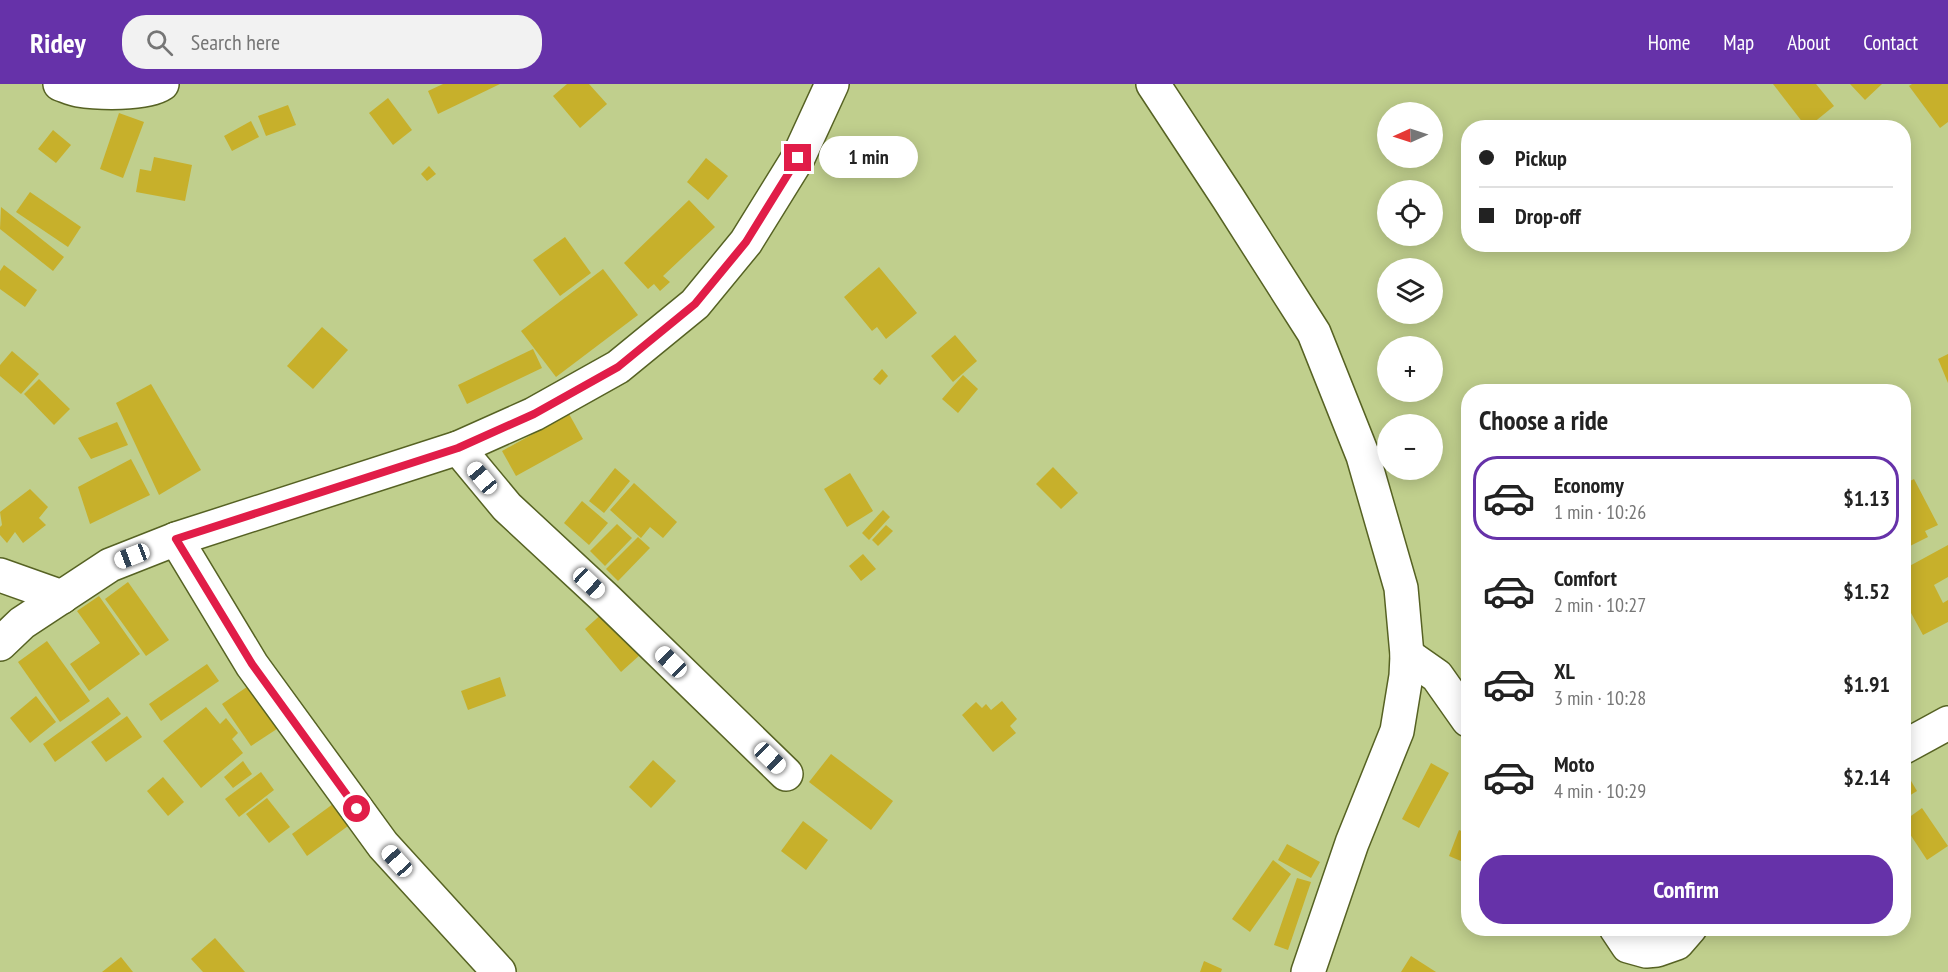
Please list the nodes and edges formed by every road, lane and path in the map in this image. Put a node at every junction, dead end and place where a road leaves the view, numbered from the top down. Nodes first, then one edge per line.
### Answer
1 (60, 84) edge
2 (162, 84) edge
3 (1153, 84) edge
4 (830, 85) edge
5 (458, 448) junction
6 (176, 539) junction
7 (0, 575) edge
8 (62, 597) junction
9 (0, 644) edge
10 (1407, 655) junction
11 (1461, 710) edge
12 (1948, 723) edge
13 (1911, 743) edge
14 (786, 774) dead end
15 (1621, 936) edge
16 (1684, 936) edge
17 (499, 972) edge
18 (1308, 972) edge

1 - 2 street
3 - 10 street
4 - 5 street
5 - 6 street
5 - 14 street
6 - 8 street
6 - 17 street
7 - 8 street
8 - 9 street
10 - 11 street
10 - 18 street
12 - 13 street
15 - 16 street

